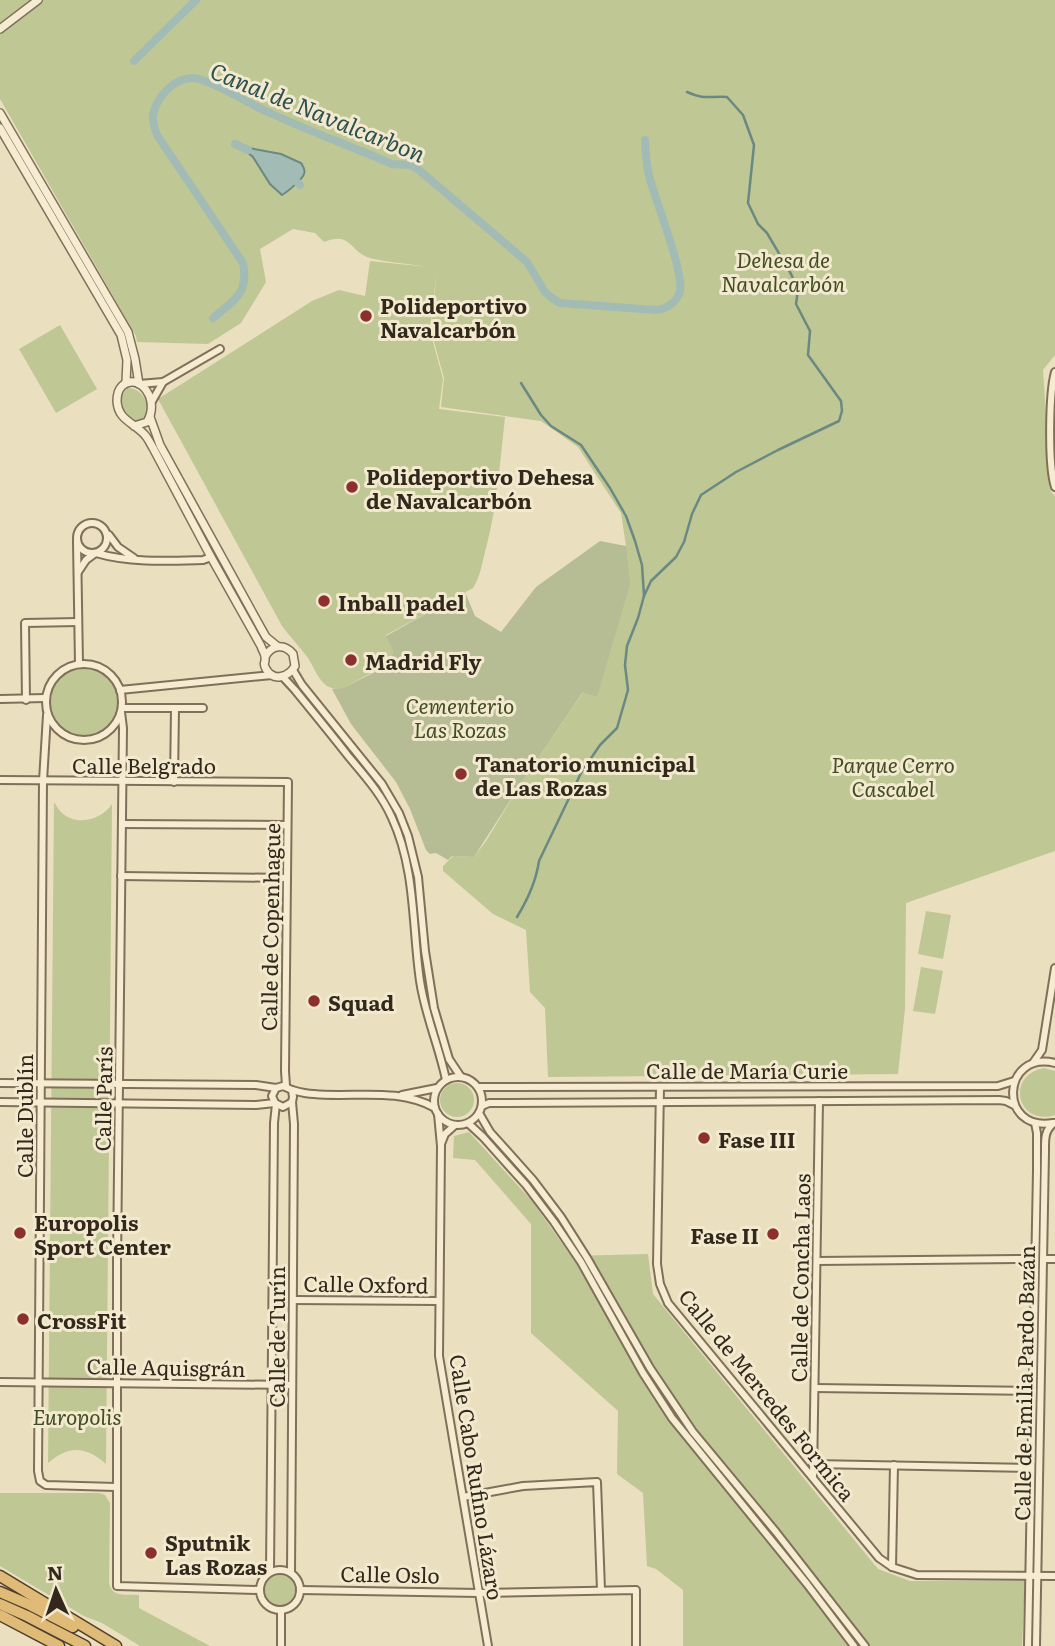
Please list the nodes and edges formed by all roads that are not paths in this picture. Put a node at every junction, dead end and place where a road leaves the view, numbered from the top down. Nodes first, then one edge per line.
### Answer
1 (38, 0) edge
2 (0, 29) edge
3 (0, 113) edge
4 (0, 128) edge
5 (220, 349) dead end
6 (1055, 372) edge
7 (126, 382) junction
8 (163, 382) junction
9 (139, 384) junction
10 (151, 403) junction
11 (150, 417) junction
12 (134, 426) junction
13 (1055, 487) edge
14 (107, 533) junction
15 (77, 542) junction
16 (96, 553) junction
17 (211, 557) junction
18 (136, 559) junction
19 (77, 573) junction
20 (78, 622) junction
21 (277, 646) junction
22 (265, 660) junction
23 (79, 664) junction
24 (293, 670) junction
25 (272, 675) junction
26 (248, 677) junction
27 (283, 677) junction
28 (120, 690) junction
29 (45, 698) junction
30 (0, 699) edge
31 (26, 700) junction
32 (175, 708) junction
33 (202, 708) dead end
34 (121, 710) junction
35 (47, 715) junction
36 (0, 780) edge
37 (43, 781) junction
38 (122, 782) junction
39 (173, 782) junction
40 (288, 782) joint
41 (122, 824) junction
42 (287, 825) junction
43 (121, 876) junction
44 (287, 878) junction
45 (1055, 968) edge
46 (1042, 1050) junction
47 (1053, 1062) edge
48 (1033, 1063) junction
49 (461, 1077) junction
50 (446, 1080) junction
51 (1014, 1081) junction
52 (0, 1083) edge
53 (41, 1083) junction
54 (119, 1084) junction
55 (478, 1087) junction
56 (660, 1087) junction
57 (283, 1088) junction
58 (438, 1088) junction
59 (313, 1094) junction
60 (400, 1096) junction
61 (292, 1101) junction
62 (819, 1101) junction
63 (0, 1102) edge
64 (661, 1102) junction
65 (41, 1103) junction
66 (119, 1104) junction
67 (276, 1104) junction
68 (1014, 1105) junction
69 (480, 1109) junction
70 (436, 1111) junction
71 (468, 1123) junction
72 (1035, 1123) junction
73 (1054, 1123) edge
74 (455, 1125) junction
75 (440, 1146) junction
76 (1043, 1259) junction
77 (1055, 1259) edge
78 (817, 1261) junction
79 (1034, 1262) junction
80 (1042, 1288) junction
81 (293, 1300) junction
82 (439, 1301) junction
83 (0, 1382) edge
84 (39, 1382) junction
85 (117, 1383) junction
86 (272, 1385) junction
87 (292, 1385) junction
88 (815, 1388) junction
89 (1032, 1391) junction
90 (1040, 1391) junction
91 (813, 1455) junction
92 (799, 1460) junction
93 (813, 1464) junction
94 (894, 1465) junction
95 (1031, 1468) junction
96 (813, 1477) junction
97 (116, 1487) junction
98 (463, 1497) junction
99 (892, 1567) junction
100 (270, 1572) junction
101 (291, 1573) junction
102 (0, 1576) edge
103 (1033, 1576) junction
104 (1055, 1576) edge
105 (259, 1590) junction
106 (300, 1590) junction
107 (601, 1590) junction
108 (0, 1592) edge
109 (479, 1592) junction
110 (0, 1604) edge
111 (281, 1610) junction
112 (0, 1615) edge
113 (59, 1646) edge
114 (85, 1646) edge
115 (113, 1646) edge
116 (281, 1646) edge
117 (488, 1646) edge
118 (636, 1646) edge
119 (854, 1646) edge
120 (865, 1646) edge
121 (1028, 1646) edge
122 (1036, 1646) edge

1 - 2 street
3 - 9 street
4 - 7 street
5 - 8 street
6 - 13 street
7 - 9 street
7 - 12 street
8 - 9 street
8 - 10 street
9 - 10 street
10 - 11 street
11 - 12 street
11 - 21 street
12 - 17 street
14 - 15 street
14 - 16 street
14 - 18 street
15 - 16 street
15 - 19 street
16 - 18 street
16 - 19 street
17 - 18 street
17 - 22 street
19 - 20 street
20 - 23 street
20 - 31 street
21 - 22 street
21 - 24 street
22 - 25 street
22 - 26 street
23 - 28 street
23 - 29 street
24 - 27 street
24 - 49 street
25 - 26 street
25 - 27 street
26 - 28 street
27 - 50 street
28 - 34 street
29 - 31 street
29 - 35 street
30 - 31 street
32 - 33 street
32 - 34 street
32 - 39 street
34 - 35 street
34 - 38 street, Calle París
35 - 37 street, Calle Dublín
36 - 37 street, Calle Belgrado
37 - 38 street, Calle Belgrado
37 - 53 street, Calle Dublín
38 - 39 street, Calle Belgrado
38 - 41 street, Calle París
39 - 40 street, Calle Belgrado
40 - 42 street, Calle de Copenhague
41 - 42 street
41 - 43 street, Calle París
42 - 44 street, Calle de Copenhague
43 - 44 street
43 - 54 street, Calle París
44 - 57 street, Calle de Copenhague
45 - 46 street
46 - 47 street
46 - 48 street
47 - 48 street
48 - 51 street
49 - 50 street
49 - 55 street
50 - 58 street
51 - 56 street, Calle de María Curie
51 - 68 street
52 - 53 street
53 - 54 street
53 - 65 street, Calle Dublín
54 - 57 street
54 - 66 street, Calle París
55 - 56 street, Calle de María Curie
55 - 69 street
56 - 64 street, Calle de Mercedes Formica
57 - 59 street
57 - 61 street
57 - 67 street
58 - 60 street
58 - 70 street
59 - 60 street
59 - 61 street
60 - 70 street
61 - 67 street
61 - 81 street, Calle de Turín
62 - 64 street, Calle de María Curie
62 - 68 street, Calle de María Curie
62 - 78 street, Calle de Concha Laos
63 - 65 street
64 - 69 street, Calle de María Curie
64 - 92 street, Calle de Mercedes Formica
65 - 66 street
65 - 84 street, Calle Dublín
66 - 67 street
66 - 85 street, Calle París
67 - 86 street, Calle de Turín
68 - 72 street
69 - 71 street
69 - 120 street
70 - 74 street
70 - 75 street, Calle Cabo Rufino Lázaro
71 - 74 street
71 - 119 street
72 - 73 street
72 - 79 street, Calle de Emilia Pardo Bazán
73 - 76 street, Calle de Emilia Pardo Bazán
74 - 75 street
75 - 82 street, Calle Cabo Rufino Lázaro
76 - 77 street
76 - 80 street, Calle de Emilia Pardo Bazán
78 - 79 street
78 - 88 street, Calle de Concha Laos
79 - 80 street
79 - 89 street, Calle de Emilia Pardo Bazán
80 - 90 street, Calle de Emilia Pardo Bazán
81 - 82 street, Calle Oxford
81 - 87 street, Calle de Turín
82 - 98 street, Calle Cabo Rufino Lázaro
83 - 84 street, Calle Aquisgrán
84 - 85 street, Calle Aquisgrán
84 - 97 street, Calle Dublín
85 - 86 street, Calle Aquisgrán
85 - 97 street, Calle París
86 - 87 street, Calle Aquisgrán
86 - 100 street, Calle de Turín
87 - 101 street, Calle de Turín
88 - 89 street
88 - 91 street, Calle de Concha Laos
89 - 90 street
89 - 95 street, Calle de Emilia Pardo Bazán
90 - 103 street, Calle de Emilia Pardo Bazán
91 - 92 street
91 - 93 street, Calle de Concha Laos
92 - 96 street, Calle de Mercedes Formica
93 - 94 street
93 - 96 street, Calle de Concha Laos
94 - 95 street
94 - 99 street
95 - 103 street, Calle de Emilia Pardo Bazán
96 - 99 street, Calle de Mercedes Formica
97 - 105 street, Calle París
98 - 107 street
98 - 109 street, Calle Cabo Rufino Lázaro
99 - 103 street
100 - 101 street
100 - 105 street
101 - 106 street
102 - 115 highway
103 - 104 street
103 - 121 street, Calle de Emilia Pardo Bazán
103 - 122 street, Calle de Emilia Pardo Bazán
105 - 111 street
106 - 109 street, Calle Oslo
106 - 111 street
107 - 109 street, Calle Oslo
107 - 118 street, Calle Oslo
108 - 115 highway
109 - 117 street, Calle Cabo Rufino Lázaro
110 - 114 highway
111 - 116 street
112 - 113 highway

